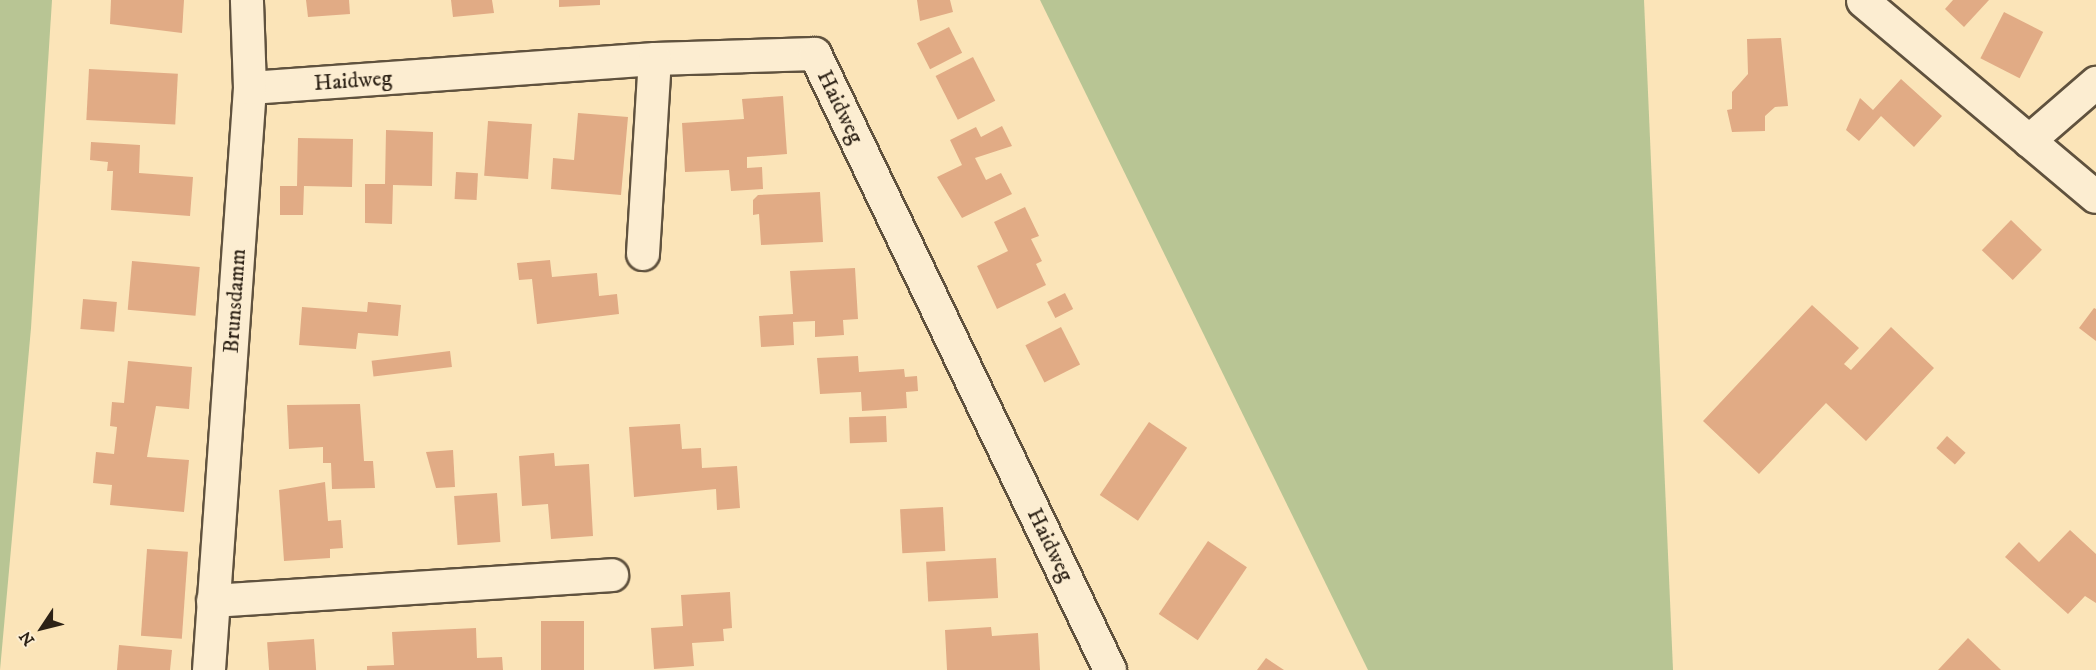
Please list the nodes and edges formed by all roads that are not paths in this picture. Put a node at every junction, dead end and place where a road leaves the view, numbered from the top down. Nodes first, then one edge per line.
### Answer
1 (247, 0) edge
2 (1863, 1) edge
3 (655, 59) junction
4 (2096, 83) edge
5 (250, 88) junction
6 (2029, 141) junction
7 (2096, 197) edge
8 (643, 254) dead end
9 (612, 575) dead end
10 (213, 601) junction
11 (209, 670) edge
12 (1110, 670) edge

1 - 5 street, Brunsdamm
2 - 6 street
3 - 5 street, Haidweg
3 - 8 street
3 - 12 street, Haidweg
4 - 6 street
5 - 10 street, Brunsdamm
6 - 7 street
9 - 10 street
10 - 11 street, Brunsdamm

